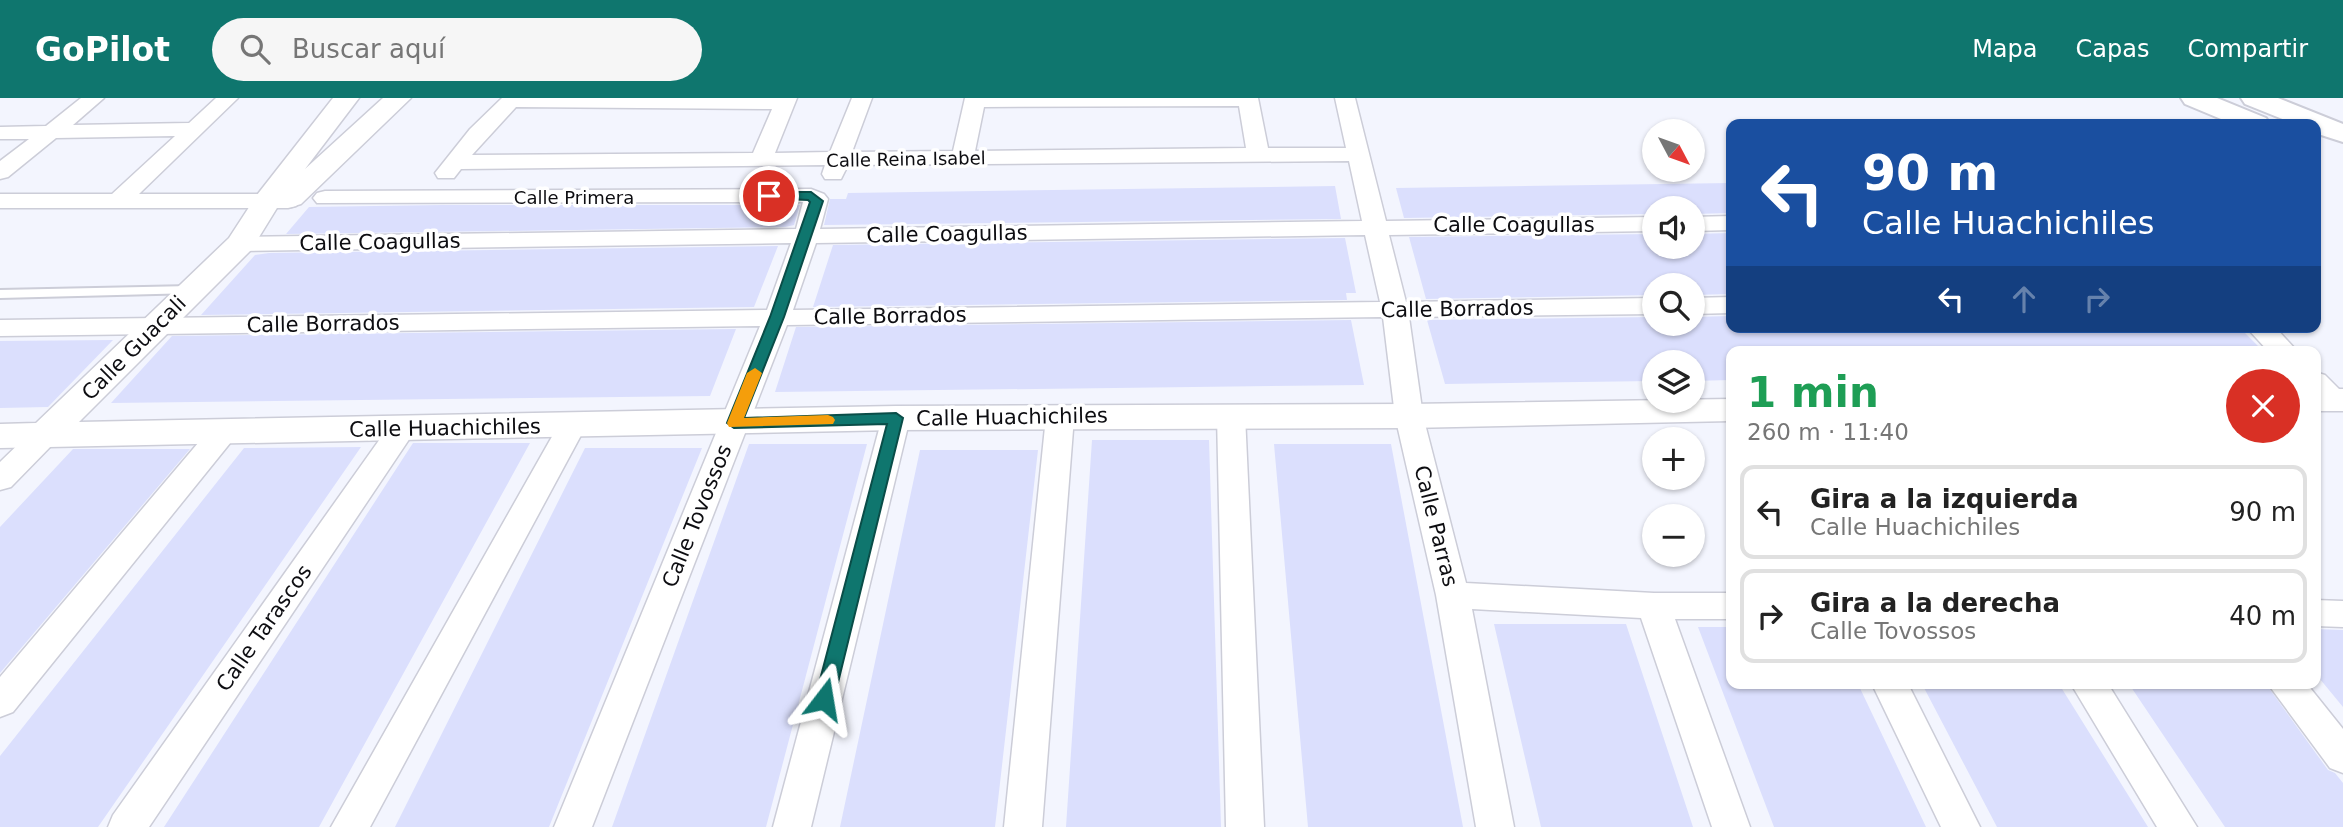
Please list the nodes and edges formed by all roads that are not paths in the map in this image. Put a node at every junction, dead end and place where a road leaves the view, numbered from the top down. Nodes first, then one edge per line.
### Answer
1 (94, 98) edge
2 (228, 98) edge
3 (346, 98) edge
4 (398, 98) edge
5 (862, 98) edge
6 (1345, 98) edge
7 (2194, 98) edge
8 (2254, 98) edge
9 (2288, 98) edge
10 (974, 99) edge
11 (1248, 99) edge
12 (512, 100) edge
13 (785, 101) edge
14 (2244, 119) edge
15 (2306, 119) edge
16 (2343, 123) edge
17 (2321, 125) edge
18 (192, 129) junction
19 (52, 132) junction
20 (0, 133) edge
21 (2343, 134) edge
22 (2321, 152) edge
23 (1358, 154) junction
24 (1258, 155) junction
25 (963, 158) junction
26 (761, 159) junction
27 (2343, 161) edge
28 (294, 167) junction
29 (323, 167) junction
30 (835, 167) junction
31 (0, 172) edge
32 (325, 198) dead end
33 (0, 201) edge
34 (118, 201) junction
35 (816, 204) joint
36 (273, 205) junction
37 (1726, 223) edge
38 (1642, 224) edge
39 (1705, 224) edge
40 (1376, 226) junction
41 (806, 236) junction
42 (240, 244) junction
43 (192, 290) junction
44 (0, 294) edge
45 (1726, 305) edge
46 (1642, 306) edge
47 (1705, 306) edge
48 (1395, 310) junction
49 (777, 317) junction
50 (157, 326) junction
51 (0, 328) edge
52 (2265, 333) edge
53 (2279, 346) edge
54 (1726, 410) edge
55 (1231, 415) junction
56 (1409, 416) junction
57 (1060, 417) junction
58 (896, 418) junction
59 (734, 423) junction
60 (572, 426) junction
61 (402, 429) junction
62 (225, 430) junction
63 (0, 436) edge
64 (44, 436) junction
65 (0, 480) edge
66 (1453, 595) junction
67 (1654, 606) junction
68 (1726, 606) edge
69 (2321, 613) edge
70 (2343, 614) edge
71 (1892, 689) edge
72 (2092, 689) edge
73 (2290, 689) edge
74 (0, 702) edge
75 (2343, 757) edge
76 (127, 827) edge
77 (350, 827) edge
78 (573, 827) edge
79 (792, 827) edge
80 (1023, 827) edge
81 (1244, 827) edge
82 (1495, 827) edge
83 (1731, 827) edge
84 (1961, 827) edge
85 (2178, 827) edge

1 - 19 street
2 - 18 street
3 - 28 street, Calle Guacali
4 - 29 street, Calle Guacali
5 - 30 street
6 - 23 street, Calle Parras
7 - 14 highway
8 - 15 highway
9 - 16 highway
10 - 11 street
10 - 25 street
11 - 24 street
12 - 13 street
12 - 26 street, Calle Reina Isabel
13 - 26 street
17 - 21 highway
18 - 19 street
18 - 34 street
19 - 20 street
19 - 31 street
22 - 27 highway
23 - 24 street, Calle Reina Isabel
23 - 40 street, Calle Parras
24 - 25 street, Calle Reina Isabel
25 - 30 street, Calle Reina Isabel
26 - 30 street, Calle Reina Isabel
28 - 29 street
28 - 36 street, Calle Guacali
29 - 36 street, Calle Guacali
32 - 35 street, Calle Primera
33 - 34 street
34 - 36 street
35 - 41 street, Calle Tovossos
36 - 42 street, Calle Guacali
37 - 39 street
38 - 40 street, Calle Coagullas
40 - 41 street, Calle Coagullas
40 - 48 street, Calle Parras
41 - 42 street, Calle Coagullas
41 - 49 street, Calle Tovossos
42 - 43 street, Calle Guacali
43 - 44 lane
43 - 50 street, Calle Guacali
45 - 47 street
46 - 48 street, Calle Borrados
48 - 49 street, Calle Borrados
48 - 56 street, Calle Parras
49 - 50 street, Calle Borrados
49 - 59 street, Calle Tovossos
50 - 51 street, Calle Borrados
50 - 64 street, Calle Guacali
52 - 53 street
54 - 56 street, Calle Huachichiles
55 - 56 street, Calle Huachichiles
55 - 57 street, Calle Huachichiles
55 - 81 street
56 - 66 street, Calle Parras
57 - 58 street, Calle Huachichiles
57 - 80 street
58 - 59 street, Calle Huachichiles
58 - 79 street
59 - 60 street, Calle Huachichiles
59 - 78 street, Calle Tovossos
60 - 61 street, Calle Huachichiles
60 - 77 street
61 - 62 street, Calle Huachichiles
61 - 76 street, Calle Tarascos
62 - 64 street, Calle Huachichiles
62 - 74 street
63 - 64 street, Calle Huachichiles
64 - 65 street, Calle Guacali
66 - 67 street
66 - 82 street, Calle Parras
67 - 68 street
67 - 83 street
69 - 70 street
71 - 84 street
72 - 85 street
73 - 75 street

